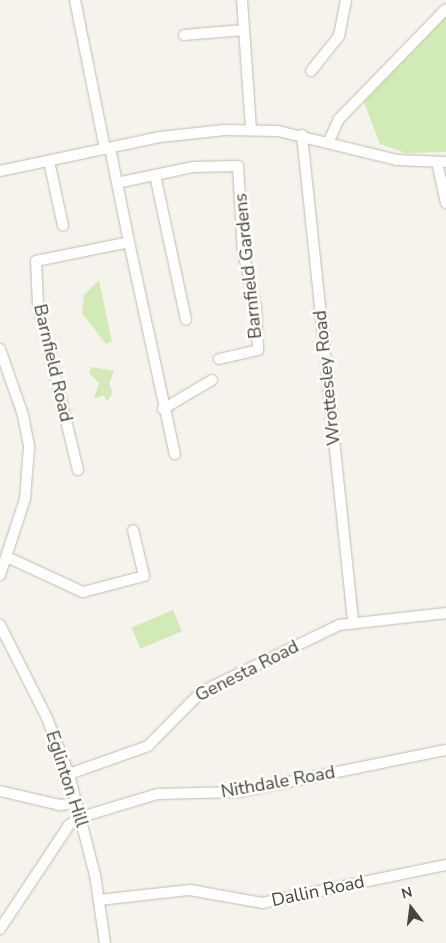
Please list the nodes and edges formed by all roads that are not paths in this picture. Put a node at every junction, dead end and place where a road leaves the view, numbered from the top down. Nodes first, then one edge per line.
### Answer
1 (75, 0) edge
2 (242, 0) edge
3 (346, 0) edge
4 (446, 9) edge
5 (244, 30) junction
6 (184, 35) dead end
7 (310, 71) dead end
8 (251, 130) junction
9 (302, 135) junction
10 (329, 141) junction
11 (108, 149) junction
12 (49, 161) junction
13 (442, 162) edge
14 (0, 171) edge
15 (155, 175) junction
16 (117, 183) junction
17 (446, 202) edge
18 (63, 226) dead end
19 (129, 242) junction
20 (186, 320) dead end
21 (0, 349) edge
22 (219, 359) dead end
23 (212, 380) dead end
24 (163, 409) junction
25 (175, 454) dead end
26 (78, 470) dead end
27 (133, 530) dead end
28 (9, 558) junction
29 (0, 576) edge
30 (446, 613) edge
31 (353, 621) junction
32 (0, 625) edge
33 (446, 750) edge
34 (68, 774) junction
35 (0, 791) edge
36 (77, 803) junction
37 (80, 816) junction
38 (446, 865) edge
39 (99, 900) junction
40 (0, 929) edge
41 (105, 943) edge

1 - 11 street
2 - 5 street
3 - 7 street
4 - 10 street
5 - 6 street
5 - 8 street
8 - 9 street
8 - 11 street
9 - 10 street
9 - 31 street, Wrottesley Road
10 - 13 street
11 - 12 street
11 - 16 street
12 - 14 street
12 - 18 street
13 - 17 street
15 - 16 street, Barnfield Gardens
15 - 20 street
15 - 22 street, Barnfield Gardens
16 - 19 street
19 - 24 street
19 - 26 street, Barnfield Road
21 - 28 street
23 - 24 street
24 - 25 street
27 - 28 street
28 - 29 street
30 - 31 street, Genesta Road
31 - 34 street, Genesta Road
32 - 34 street, Eglinton Hill
33 - 37 street, Nithdale Road
34 - 36 street, Eglinton Hill
35 - 36 street
36 - 37 street, Eglinton Hill
37 - 39 street, Eglinton Hill
37 - 40 street
38 - 39 street, Dallin Road
39 - 41 street, Eglinton Hill

